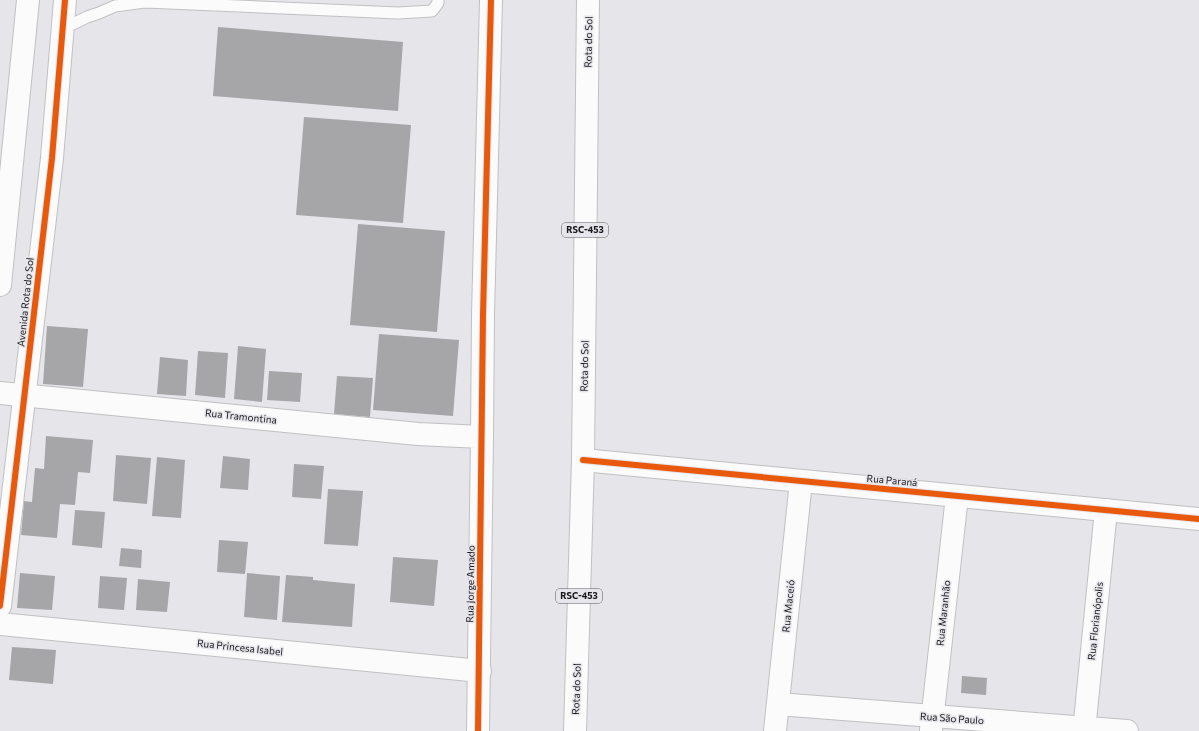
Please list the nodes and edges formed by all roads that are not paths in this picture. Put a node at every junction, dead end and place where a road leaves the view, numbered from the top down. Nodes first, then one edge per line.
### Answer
1 (28, 0) edge
2 (65, 0) edge
3 (438, 0) edge
4 (491, 0) edge
5 (588, 0) edge
6 (63, 29) junction
7 (0, 285) edge
8 (0, 393) edge
9 (25, 395) junction
10 (482, 437) junction
11 (583, 460) junction
12 (801, 481) junction
13 (957, 496) junction
14 (1106, 510) junction
15 (1199, 519) edge
16 (0, 606) edge
17 (0, 624) edge
18 (480, 671) junction
19 (778, 704) junction
20 (931, 724) edge
21 (1084, 729) edge
22 (478, 731) edge
23 (575, 731) edge
24 (775, 731) edge
25 (1127, 731) edge

1 - 7 main road
2 - 6 main road, Avenida Rota do Sol
3 - 6 lane
4 - 10 main road, Rua Jorge Amado
5 - 11 main road, Rota do Sol / RSC-453
6 - 9 main road, Avenida Rota do Sol
8 - 9 main road, Rua Tramontina
9 - 10 main road, Rua Tramontina
9 - 16 main road, Avenida Rota do Sol
10 - 18 main road, Rua Jorge Amado
11 - 12 main road, Rua Paraná
11 - 23 main road, Rota do Sol / RSC-453
12 - 13 main road, Rua Paraná
12 - 19 main road, Rua Maceió
13 - 14 main road, Rua Paraná
13 - 20 main road, Rua Maranhão
14 - 15 main road, Rua Paraná
14 - 21 main road, Rua Florianópolis
17 - 18 main road, Rua Princesa Isabel
18 - 22 main road, Rua Jorge Amado
19 - 20 main road, Rua São Paulo
19 - 24 main road, Rua Maceió
20 - 21 main road, Rua São Paulo
21 - 25 main road, Rua São Paulo

